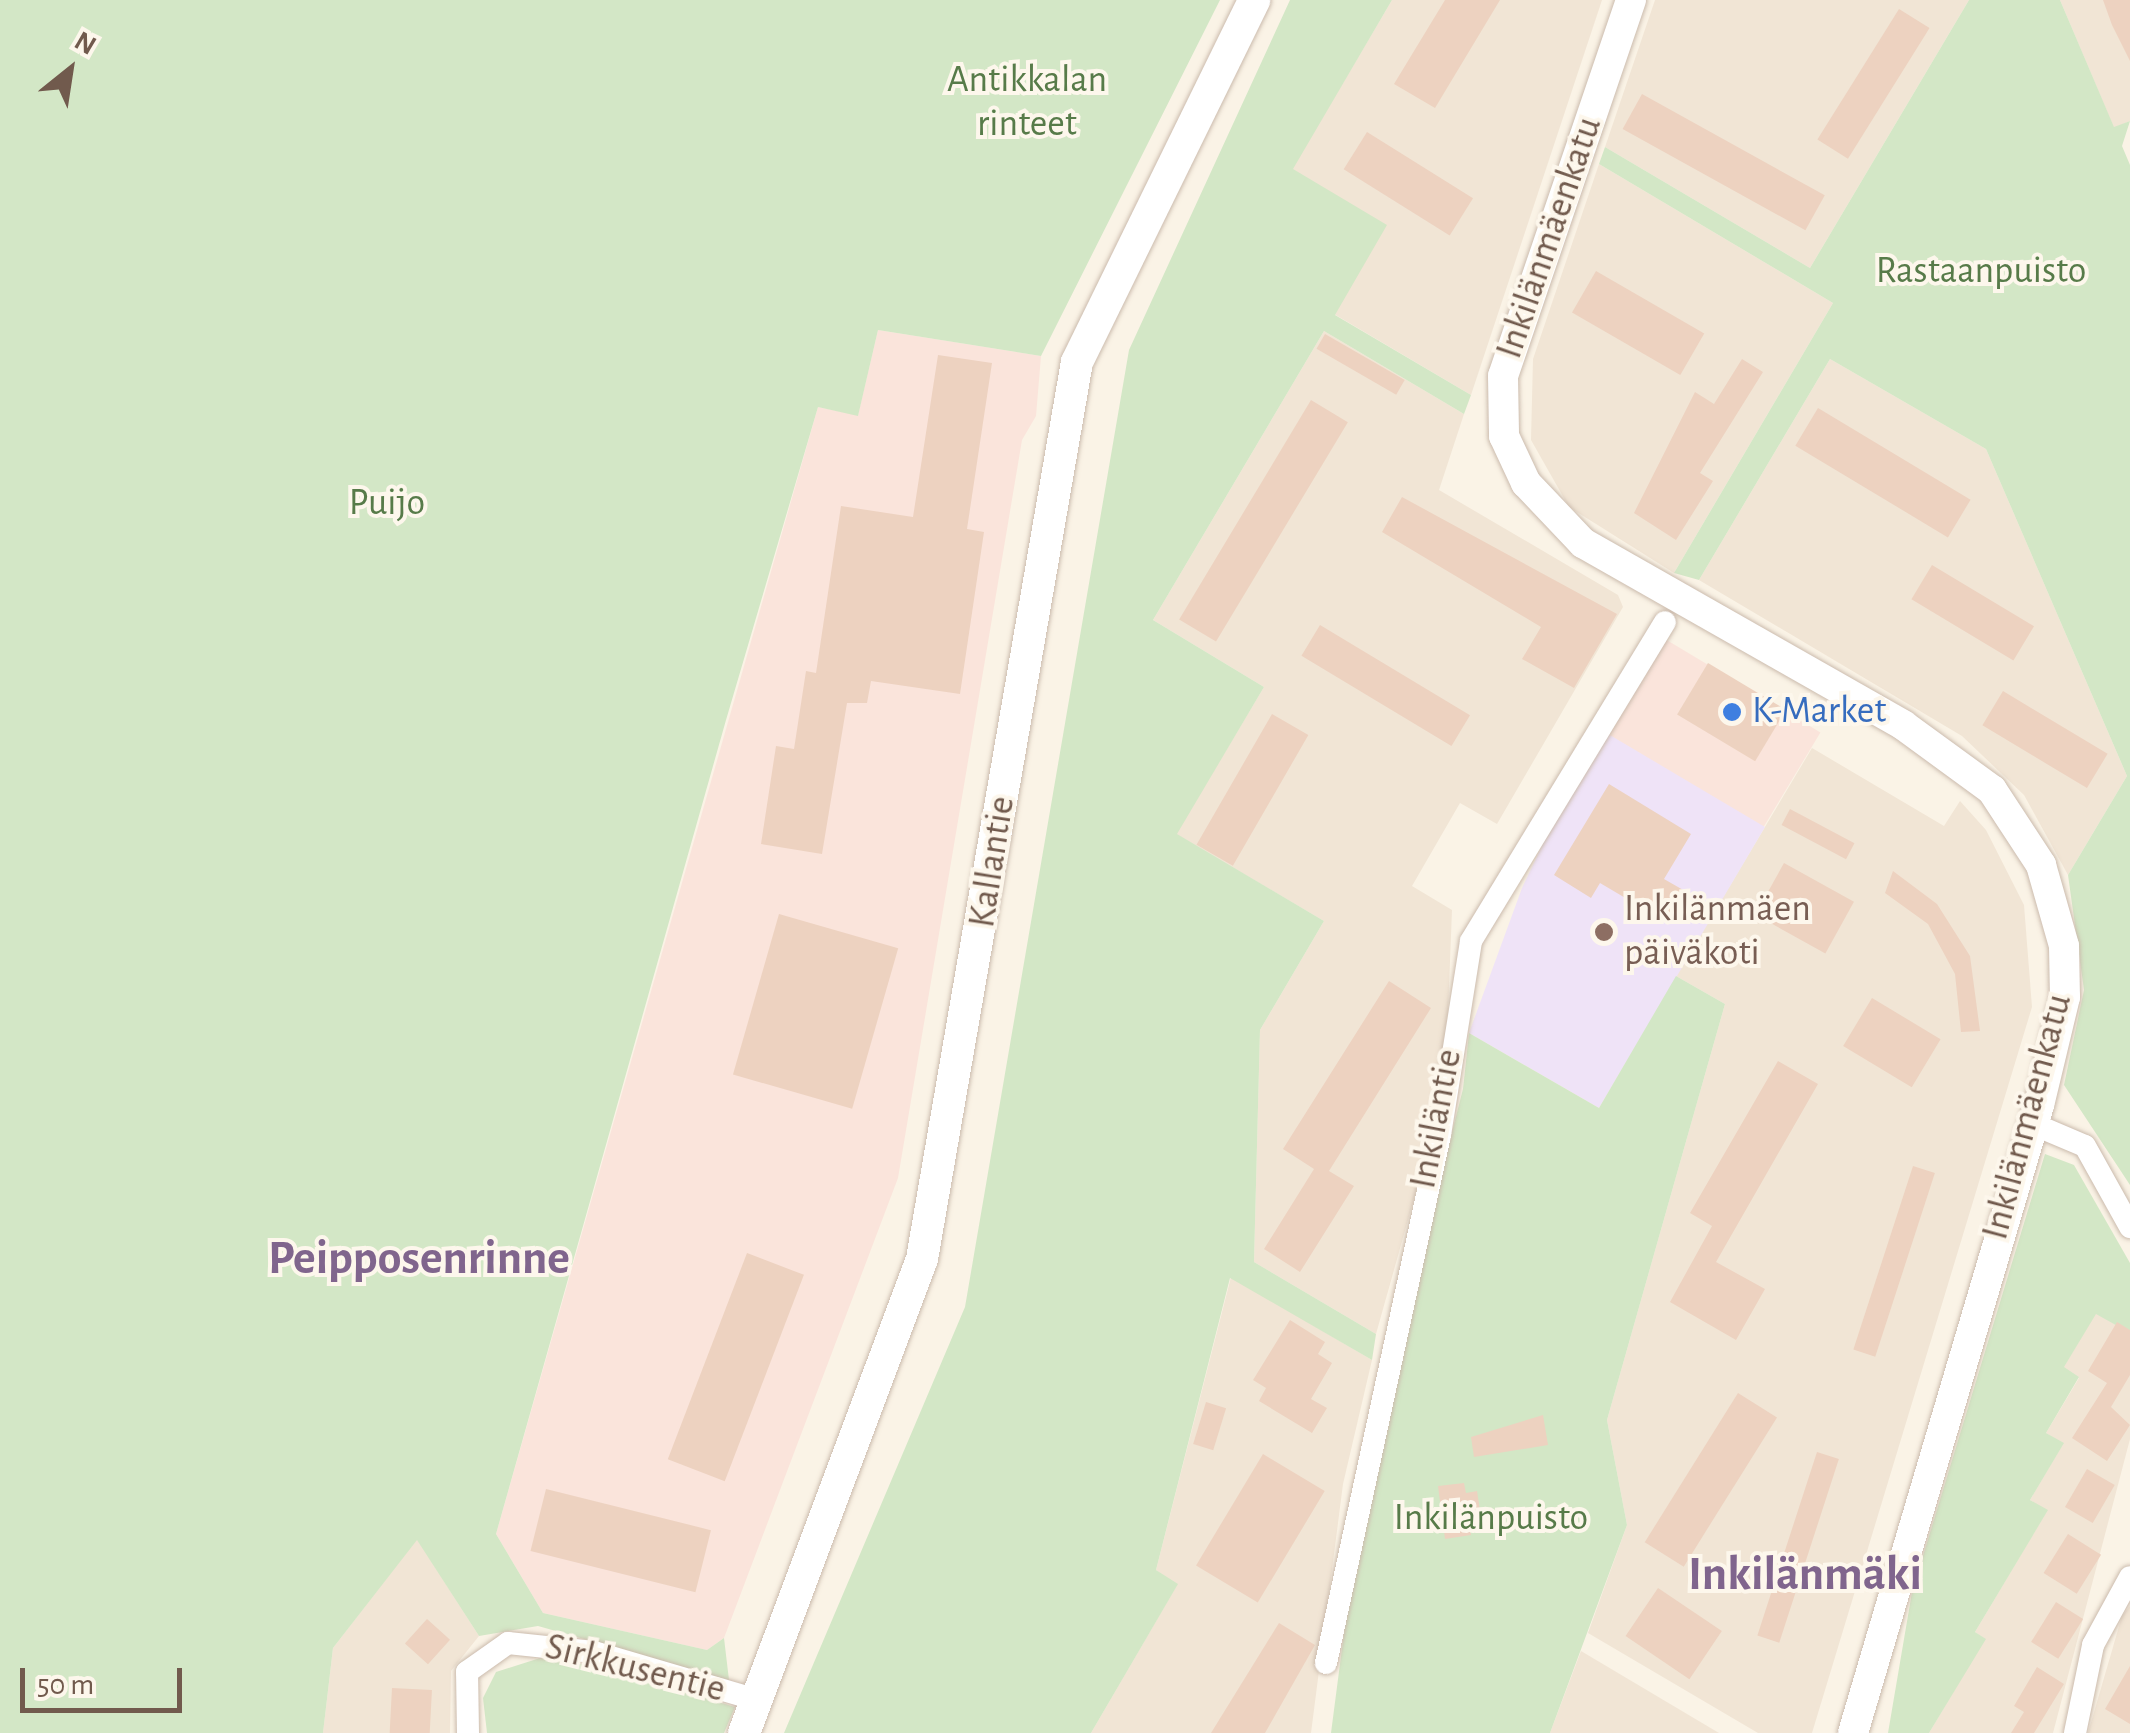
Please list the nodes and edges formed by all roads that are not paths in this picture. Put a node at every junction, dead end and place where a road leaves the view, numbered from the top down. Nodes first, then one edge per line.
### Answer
1 (1254, 0) edge
2 (1632, 0) edge
3 (1665, 622) dead end
4 (2032, 1124) junction
5 (2130, 1227) edge
6 (2130, 1577) edge
7 (1326, 1663) dead end
8 (756, 1700) junction
9 (468, 1733) edge
10 (744, 1733) edge
11 (1853, 1733) edge
12 (2074, 1733) edge

1 - 8 main road, Kallantie
2 - 4 street, Inkilänmäenkatu
3 - 7 street, Inkiläntie
4 - 5 street
4 - 11 street, Inkilänmäenkatu
6 - 12 street
8 - 9 street, Sirkkusentie
8 - 10 main road, Kallantie

